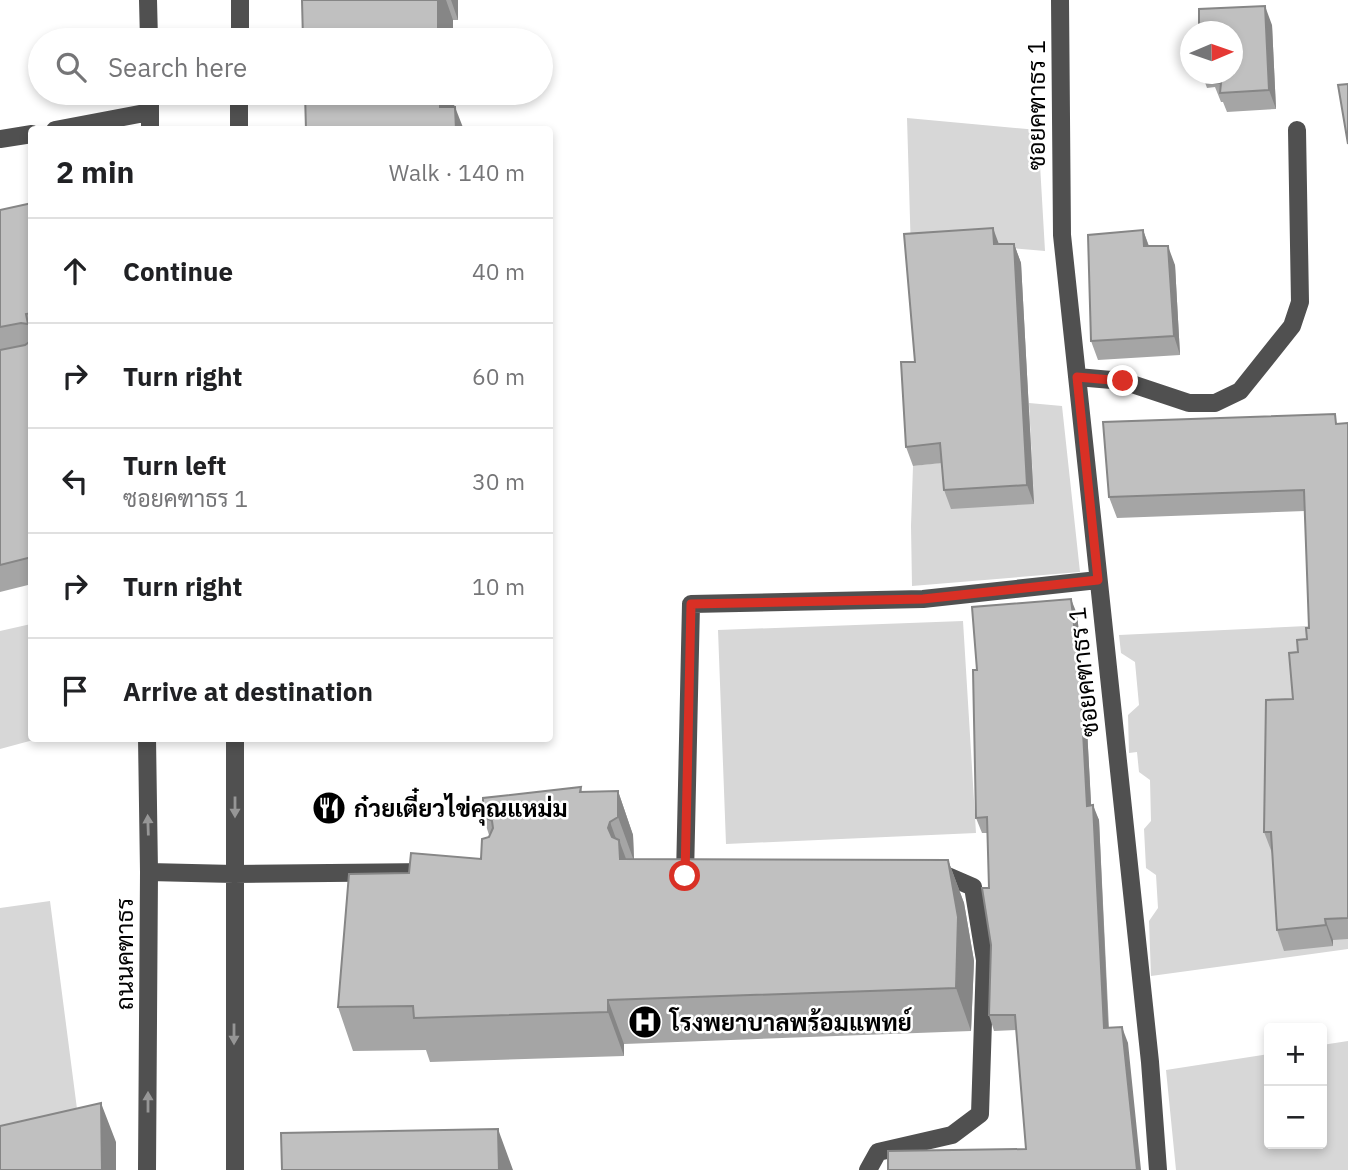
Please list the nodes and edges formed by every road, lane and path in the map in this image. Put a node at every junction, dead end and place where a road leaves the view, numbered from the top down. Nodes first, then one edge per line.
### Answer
1 (148, 0) edge
2 (240, 0) edge
3 (1060, 0) edge
4 (149, 28) edge
5 (240, 28) edge
6 (239, 105) edge
7 (150, 121) edge
8 (97, 126) edge
9 (239, 126) edge
10 (1297, 130) dead end
11 (28, 135) edge
12 (0, 139) edge
13 (1077, 377) junction
14 (1098, 580) junction
15 (147, 742) edge
16 (235, 742) edge
17 (919, 870) edge
18 (149, 872) junction
19 (442, 872) edge
20 (234, 874) junction
21 (712, 875) edge
22 (147, 1170) edge
23 (235, 1170) edge
24 (868, 1170) edge
25 (1158, 1170) edge

1 - 4 street
2 - 5 street
3 - 13 street, ซอยคฑาธร 1
6 - 9 street
7 - 8 street
10 - 13 street
11 - 12 street
13 - 14 street, ซอยคฑาธร 1
14 - 21 street
14 - 25 street, ซอยคฑาธร 1
18 -> 15 street, ถนนคฑาธร
16 -> 20 street
17 - 24 street
18 - 20 street
22 -> 18 street, ถนนคฑาธร
19 - 20 street
20 -> 23 street

